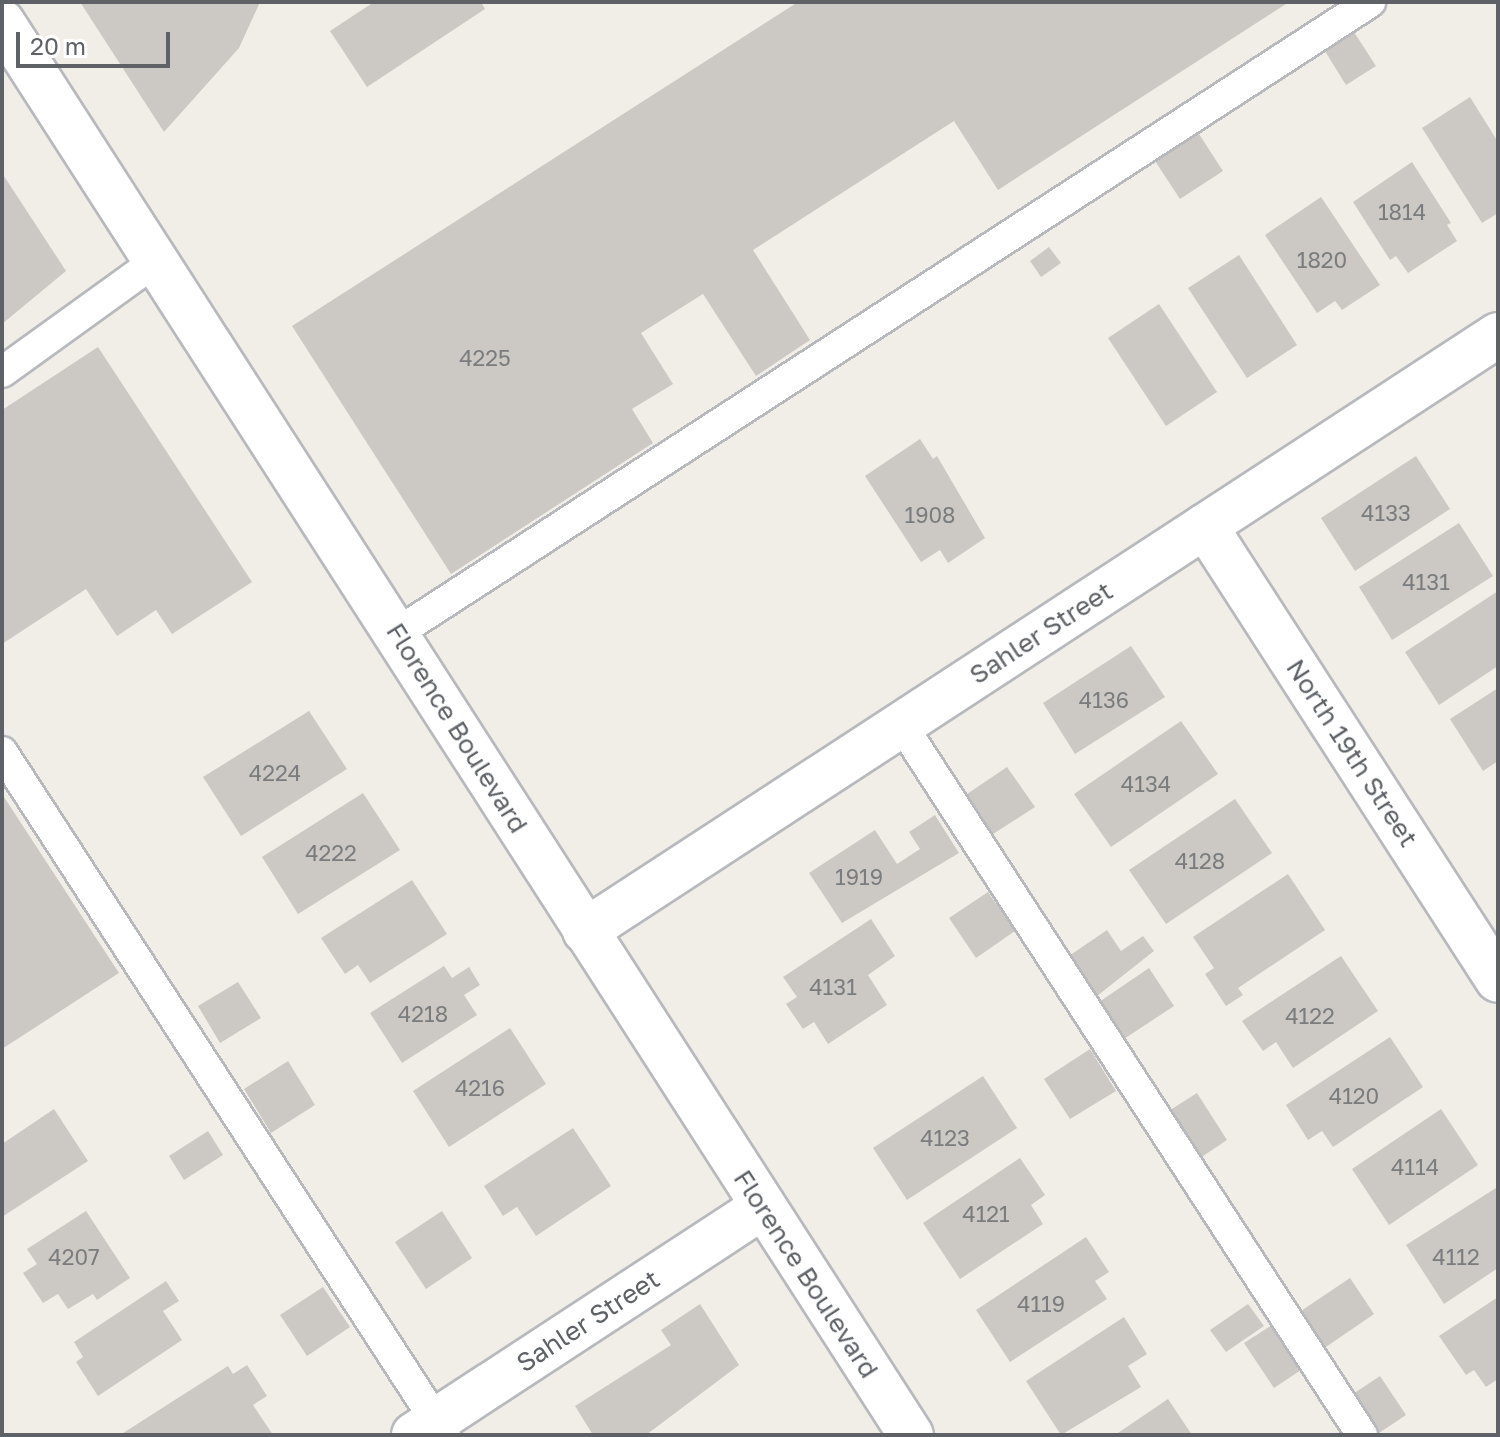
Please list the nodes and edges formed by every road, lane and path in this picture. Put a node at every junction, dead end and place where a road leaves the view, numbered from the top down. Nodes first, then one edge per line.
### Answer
1 (1370, 2) edge
2 (2, 22) edge
3 (156, 261) junction
4 (1498, 335) edge
5 (2, 372) edge
6 (1205, 526) junction
7 (397, 633) junction
8 (901, 724) junction
9 (2, 752) edge
10 (585, 931) junction
11 (1498, 980) edge
12 (762, 1207) junction
13 (432, 1430) edge
14 (911, 1435) edge
15 (1362, 1435) edge

1 - 7 lane
2 - 3 street, Florence Boulevard
3 - 5 lane
3 - 7 street, Florence Boulevard
4 - 6 street, Sahler Street
6 - 8 street, Sahler Street
6 - 11 street, North 19th Street
7 - 10 street, Florence Boulevard
8 - 10 street, Sahler Street
8 - 15 lane
9 - 13 lane
10 - 12 street, Florence Boulevard
12 - 13 street, Sahler Street
12 - 14 street, Florence Boulevard

